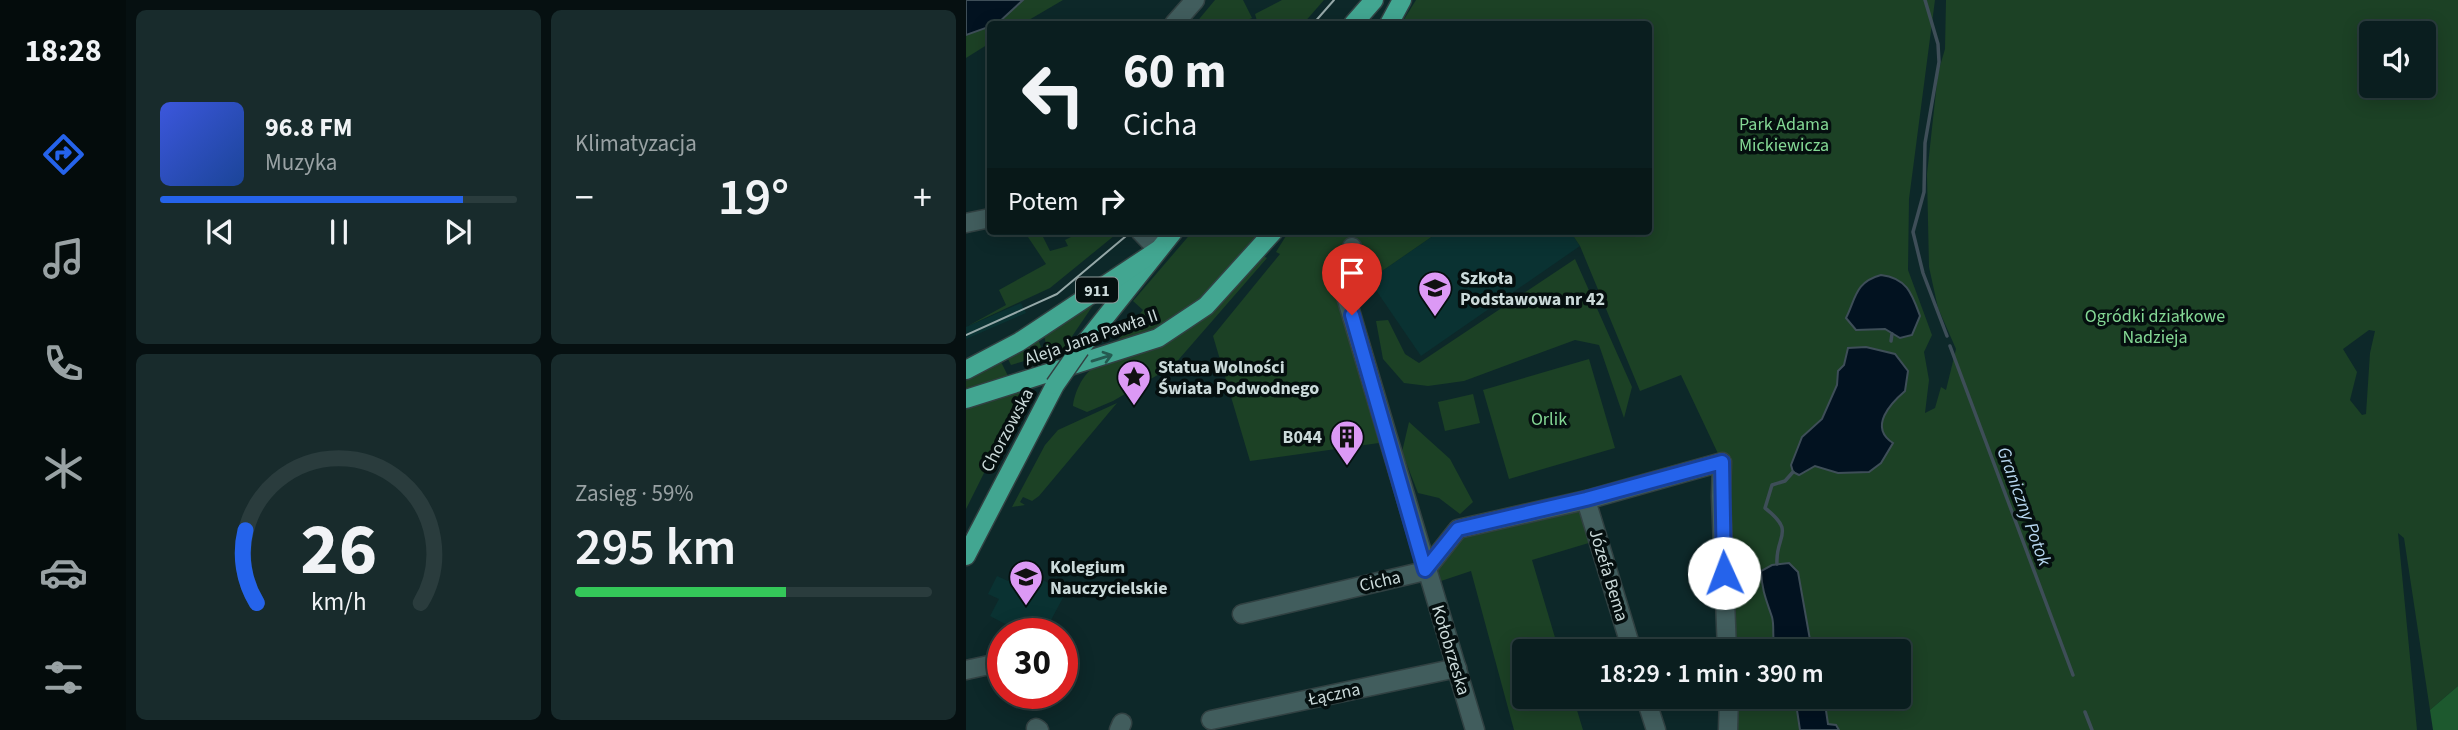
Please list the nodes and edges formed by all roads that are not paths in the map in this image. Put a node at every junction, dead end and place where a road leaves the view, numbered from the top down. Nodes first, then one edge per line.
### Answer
1 (1195, 0) edge
2 (1374, 0) edge
3 (1402, 0) edge
4 (1177, 21) edge
5 (1356, 21) edge
6 (1391, 21) edge
7 (987, 219) edge
8 (966, 223) edge
9 (1144, 235) edge
10 (1170, 235) edge
11 (1271, 235) edge
12 (1352, 247) dead end
13 (1157, 250) junction
14 (966, 370) edge
15 (966, 399) edge
16 (1586, 499) junction
17 (966, 556) edge
18 (1425, 570) junction
19 (1242, 614) dead end
20 (1628, 639) edge
21 (1727, 639) edge
22 (987, 665) edge
23 (1457, 668) junction
24 (966, 670) edge
25 (1650, 709) edge
26 (1729, 709) edge
27 (1211, 720) dead end
28 (1475, 730) edge
29 (1656, 730) edge
30 (1728, 730) edge

1 - 4 street
2 - 5 main road
3 - 6 main road
7 - 8 street
9 - 13 street
10 - 13 main road, Chorzowska
15 -> 11 main road, Aleja Jana Pawła II
12 - 18 street, Kołobrzeska
13 - 14 main road, Aleja Jana Pawła II / 911
13 - 17 main road, Chorzowska, bridge
16 - 18 street, Cicha
16 - 20 street, Józefa Bema
16 - 21 street, Cicha
18 - 19 street, Cicha
18 - 23 street, Kołobrzeska
22 - 24 street
23 - 27 street, Łączna
23 - 28 street, Kołobrzeska
25 - 29 street
26 - 30 street

